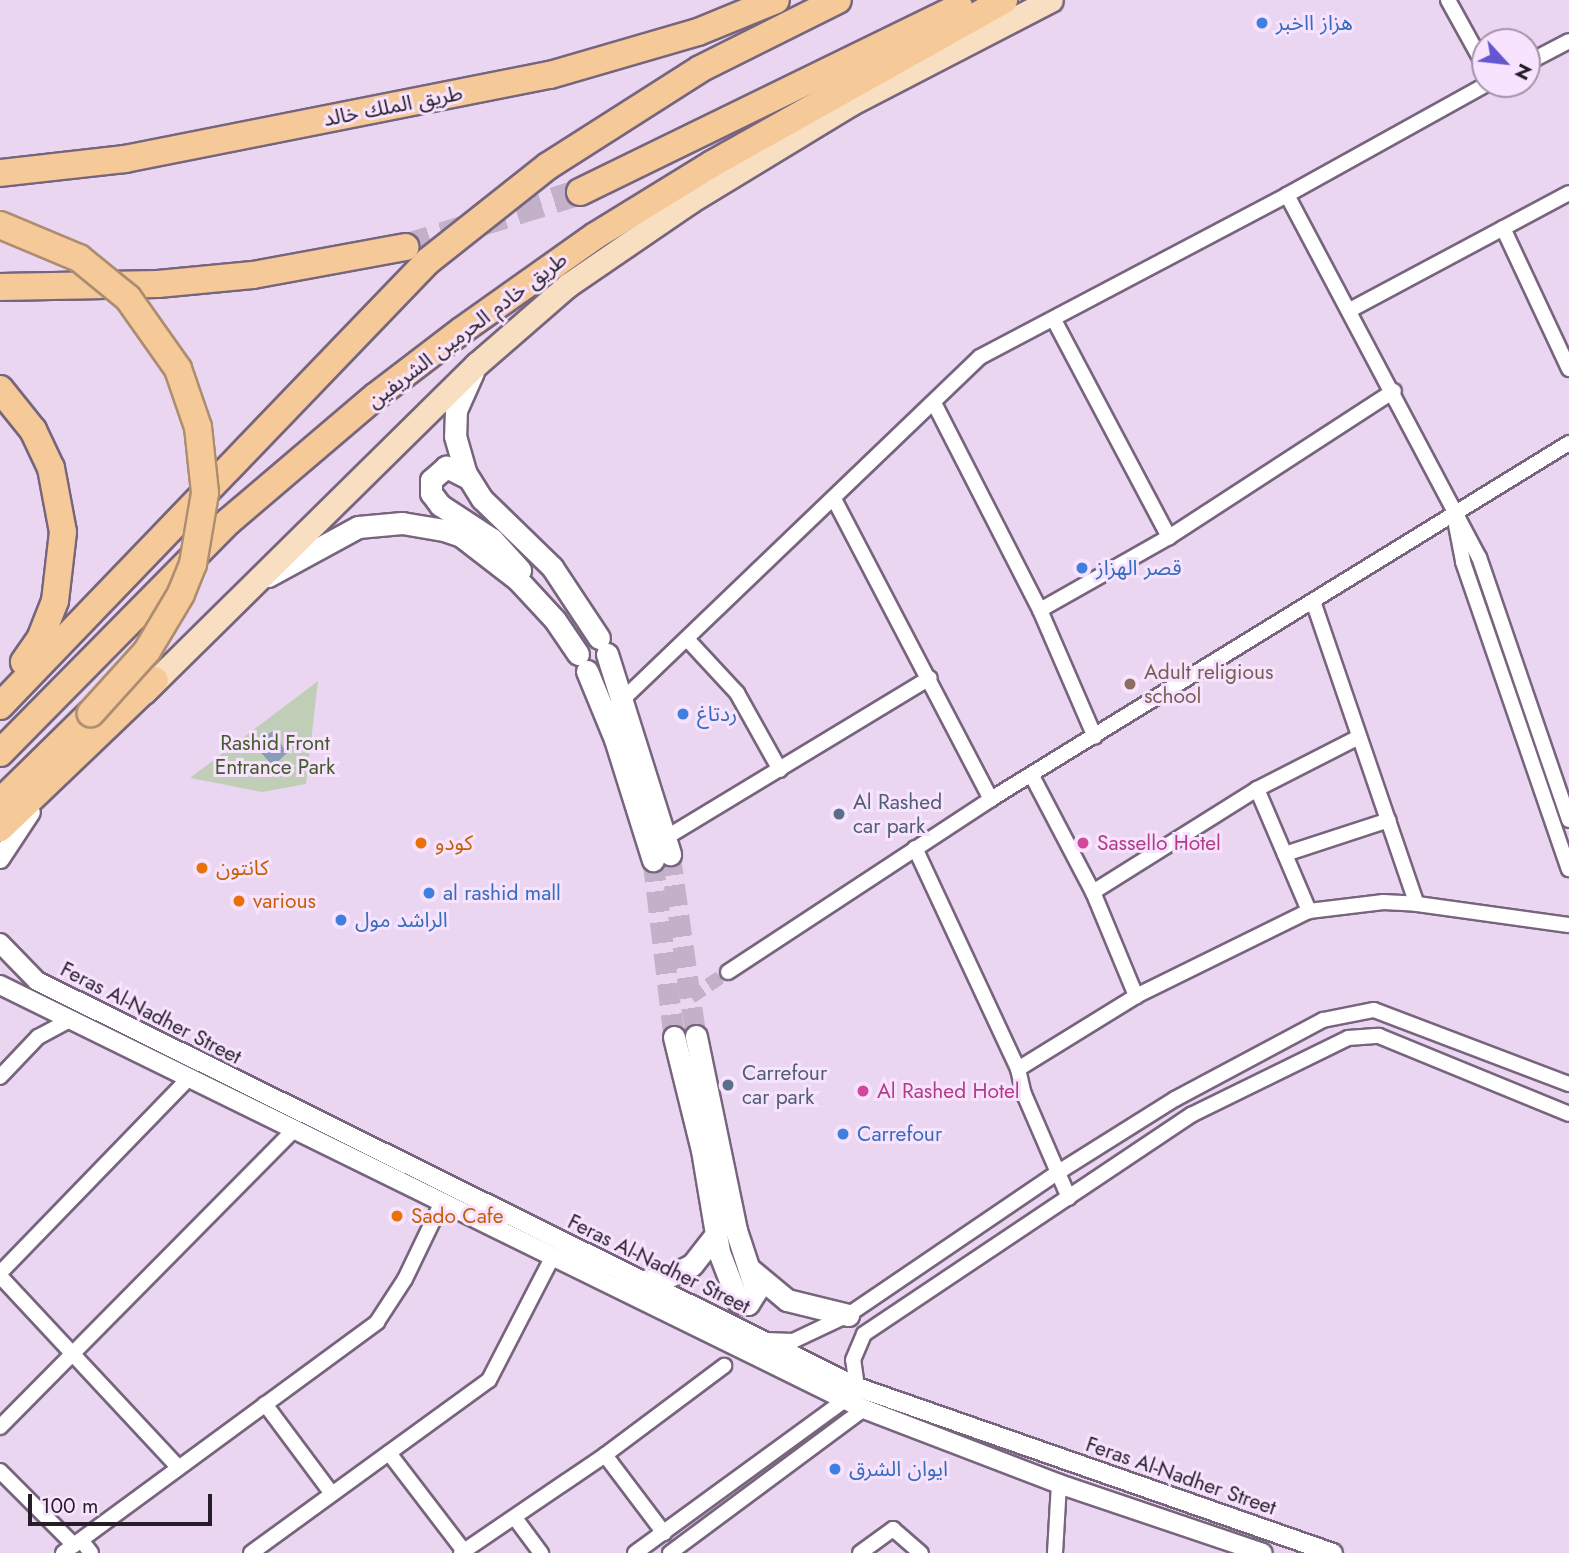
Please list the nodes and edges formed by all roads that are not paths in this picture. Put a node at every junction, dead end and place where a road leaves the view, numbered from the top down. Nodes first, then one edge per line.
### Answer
1 (776, 0) edge
2 (838, 0) edge
3 (976, 0) edge
4 (1004, 0) edge
5 (1051, 0) edge
6 (1448, 0) edge
7 (1569, 41) edge
8 (1471, 42) edge
9 (1541, 56) edge
10 (1471, 93) edge
11 (0, 173) edge
12 (580, 192) tunnel mouth
13 (1569, 193) edge
14 (1287, 195) junction
15 (0, 226) edge
16 (1503, 228) junction
17 (405, 247) tunnel mouth
18 (0, 287) edge
19 (1350, 310) junction
20 (1054, 320) junction
21 (477, 364) junction
22 (1569, 369) edge
23 (0, 388) edge
24 (1394, 391) junction
25 (934, 403) junction
26 (1569, 443) edge
27 (468, 478) junction
28 (834, 499) junction
29 (1453, 510) junction
30 (1169, 537) junction
31 (257, 583) junction
32 (541, 603) junction
33 (1314, 604) junction
34 (1040, 610) junction
35 (687, 639) junction
36 (930, 678) junction
37 (155, 680) junction
38 (0, 696) edge
39 (623, 700) junction
40 (0, 706) edge
41 (606, 715) junction
42 (1095, 737) junction
43 (1359, 737) junction
44 (0, 753) edge
45 (780, 770) junction
46 (1032, 776) junction
47 (1257, 789) junction
48 (991, 799) junction
49 (0, 802) edge
50 (31, 812) junction
51 (1389, 820) junction
52 (1569, 820) edge
53 (0, 828) edge
54 (0, 844) edge
55 (915, 848) junction
56 (663, 850) junction
57 (1285, 854) junction
58 (0, 859) edge
59 (1569, 869) edge
60 (1093, 891) junction
61 (1417, 904) junction
62 (1309, 911) junction
63 (1569, 925) edge
64 (0, 943) edge
65 (728, 972) tunnel mouth
66 (0, 985) edge
67 (1136, 996) junction
68 (72, 1019) junction
69 (696, 1036) tunnel mouth
70 (674, 1037) tunnel mouth
71 (1018, 1069) junction
72 (1548, 1076) junction
73 (0, 1077) edge
74 (1569, 1077) edge
75 (187, 1080) junction
76 (1569, 1084) edge
77 (1569, 1114) edge
78 (292, 1132) junction
79 (1056, 1173) junction
80 (1069, 1198) junction
81 (442, 1202) junction
82 (716, 1234) junction
83 (552, 1258) junction
84 (751, 1270) junction
85 (0, 1274) edge
86 (643, 1281) junction
87 (848, 1315) junction
88 (764, 1340) junction
89 (74, 1356) junction
90 (724, 1366) dead end
91 (851, 1393) junction
92 (265, 1404) junction
93 (864, 1409) junction
94 (0, 1427) edge
95 (389, 1453) junction
96 (605, 1455) junction
97 (179, 1468) junction
98 (0, 1471) edge
99 (1059, 1484) junction
100 (332, 1494) junction
101 (691, 1513) junction
102 (515, 1518) junction
103 (664, 1533) junction
104 (73, 1546) edge
105 (688, 1547) edge
106 (462, 1552) edge
107 (91, 1553) edge
108 (251, 1553) edge
109 (541, 1553) edge
110 (635, 1553) edge
111 (670, 1553) edge
112 (860, 1553) edge
113 (920, 1553) edge
114 (1055, 1553) edge
115 (1263, 1553) edge
116 (1333, 1553) edge

1 - 11 highway, طريق الملك خالد
2 - 40 highway
3 - 12 highway
4 - 44 highway, طريق خادم الحرمين الشريفين
5 - 21 main road
6 - 8 street
7 - 9 street
10 - 14 street
13 - 16 street
14 - 19 street
14 - 20 street
15 - 49 highway, bridge
16 - 19 street
16 - 22 street
17 - 18 highway
19 - 24 street
20 - 25 street
20 - 30 street
21 - 27 main road
21 - 31 main road
23 - 38 highway
24 - 29 street
24 - 30 street
25 - 28 street
25 - 34 street
26 - 29 street
27 - 32 main road
27 - 39 main road
28 - 35 street
28 - 36 street
29 - 33 street
29 - 52 street
29 - 59 street
30 - 34 street
31 - 32 main road
31 - 37 main road
32 - 41 main road
33 - 42 street
33 - 43 street
34 - 42 street
35 - 39 street
35 - 45 street
36 - 45 street
36 - 48 street
37 - 50 main road
37 - 53 highway
39 - 41 street
39 - 56 main road
41 - 56 main road
42 - 46 street
43 - 47 street
43 - 51 street
45 - 56 street
46 - 48 street
46 - 60 street
47 - 57 street
47 - 60 street
48 - 55 street
50 - 54 main road
50 - 58 street
51 - 57 street
51 - 61 street
55 - 65 street
55 - 71 street
57 - 62 street
60 - 67 street
61 - 62 street
61 - 63 street
62 - 67 street
64 - 86 street, Feras Al-Nadher Street
66 - 68 street, Feras Al-Nadher Street
67 - 71 street
68 - 73 street
68 - 75 street, Feras Al-Nadher Street
69 - 84 main road
70 - 82 main road
71 - 79 street
72 - 74 street
72 - 76 street
72 - 79 street
75 - 78 street, Feras Al-Nadher Street
75 - 85 street
77 - 80 street
78 - 81 street, Feras Al-Nadher Street
78 - 89 street
79 - 80 street
79 - 87 street
80 - 91 street
81 - 83 street, Feras Al-Nadher Street
81 - 92 street
82 - 84 main road
82 - 86 main road
83 - 91 street, Feras Al-Nadher Street
83 - 95 street
84 - 87 main road
85 - 89 street
86 - 88 street, Feras Al-Nadher Street
87 - 88 street
88 - 91 street, Feras Al-Nadher Street
89 - 94 street
89 - 97 street
90 - 96 street
91 - 93 street, Feras Al-Nadher Street
91 - 101 street
91 - 116 street, Feras Al-Nadher Street
92 - 97 street
92 - 100 street
93 - 99 street, Feras Al-Nadher Street
93 - 105 street
95 - 100 street
95 - 106 street
96 - 102 street
96 - 103 street
97 - 104 street
98 - 104 street
99 - 114 street
99 - 115 street, Feras Al-Nadher Street
100 - 108 street
101 - 103 street
101 - 105 street
102 - 106 street
102 - 109 street
103 - 110 street
104 - 107 street
105 - 111 street
112 - 113 street

